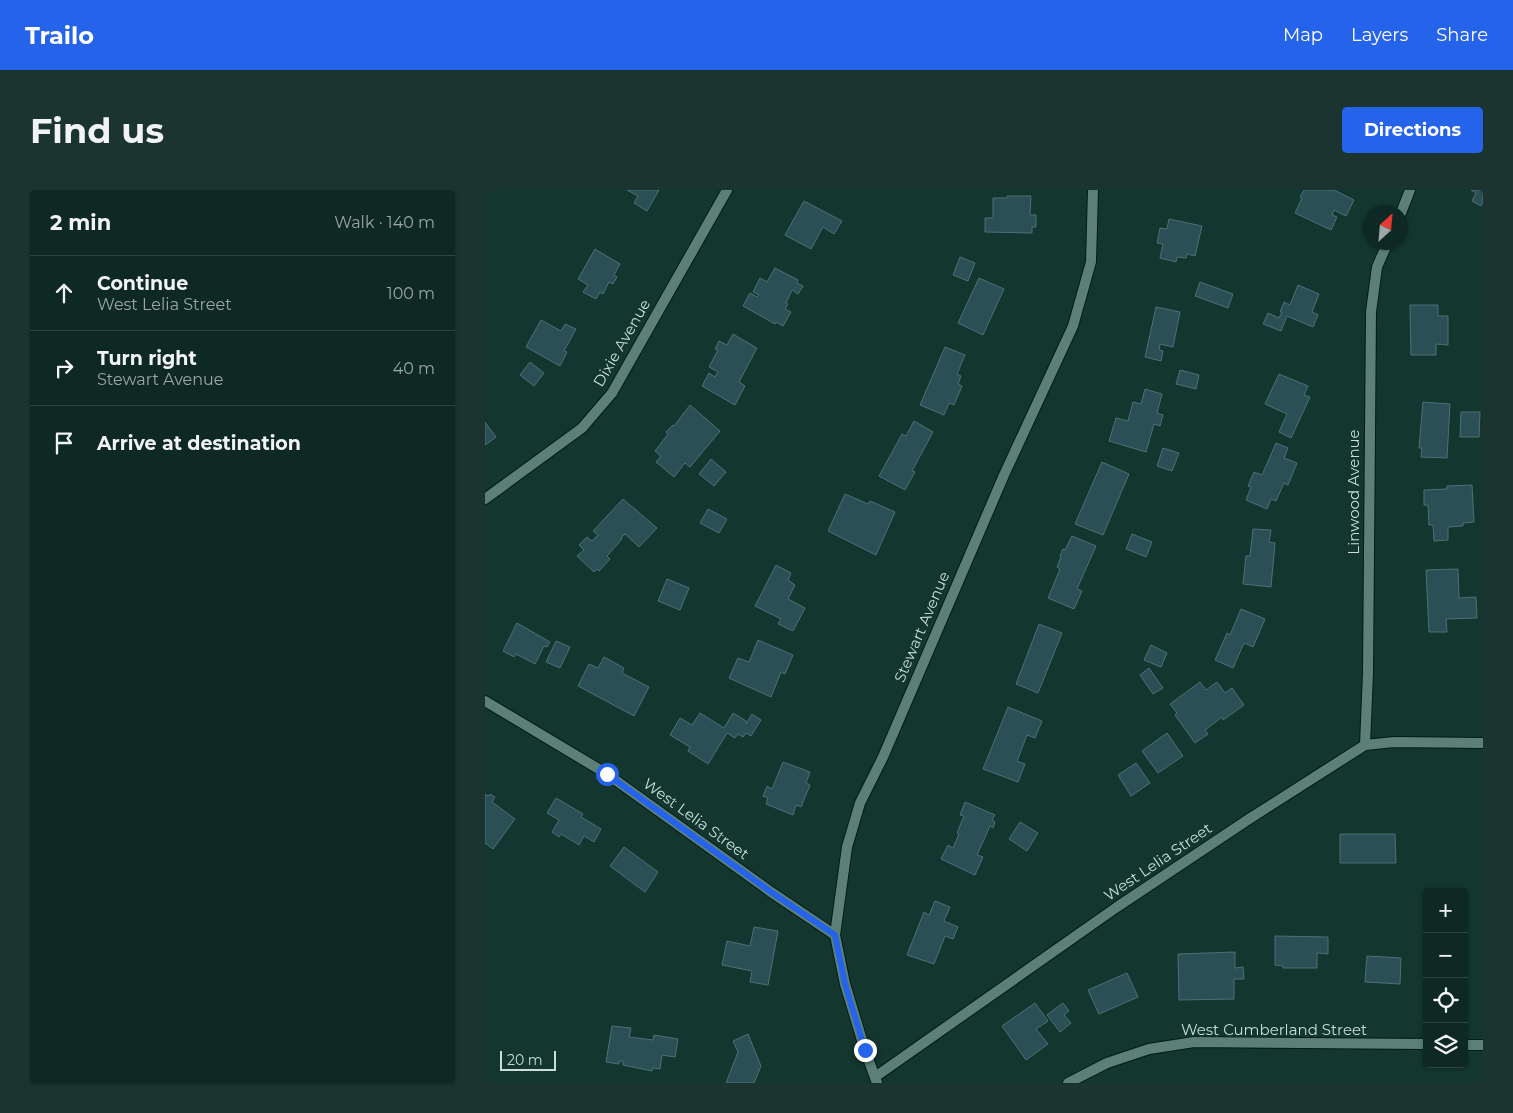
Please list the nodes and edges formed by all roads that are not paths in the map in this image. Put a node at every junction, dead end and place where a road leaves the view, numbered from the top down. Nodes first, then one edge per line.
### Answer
1 (727, 190) edge
2 (1093, 190) edge
3 (1410, 190) edge
4 (1404, 205) edge
5 (1384, 250) edge
6 (485, 499) edge
7 (485, 701) edge
8 (1483, 743) edge
9 (1365, 745) junction
10 (835, 935) junction
11 (1423, 1044) edge
12 (1468, 1045) edge
13 (1483, 1045) edge
14 (876, 1080) edge
15 (1068, 1083) edge

1 - 6 street, Dixie Avenue
2 - 10 street, Stewart Avenue
3 - 4 street
5 - 9 street, Linwood Avenue
7 - 10 street, West Lelia Street
8 - 9 street, West Lelia Street
9 - 14 street, West Lelia Street
10 - 14 street, Stewart Avenue
11 - 15 street, West Cumberland Street
12 - 13 street

